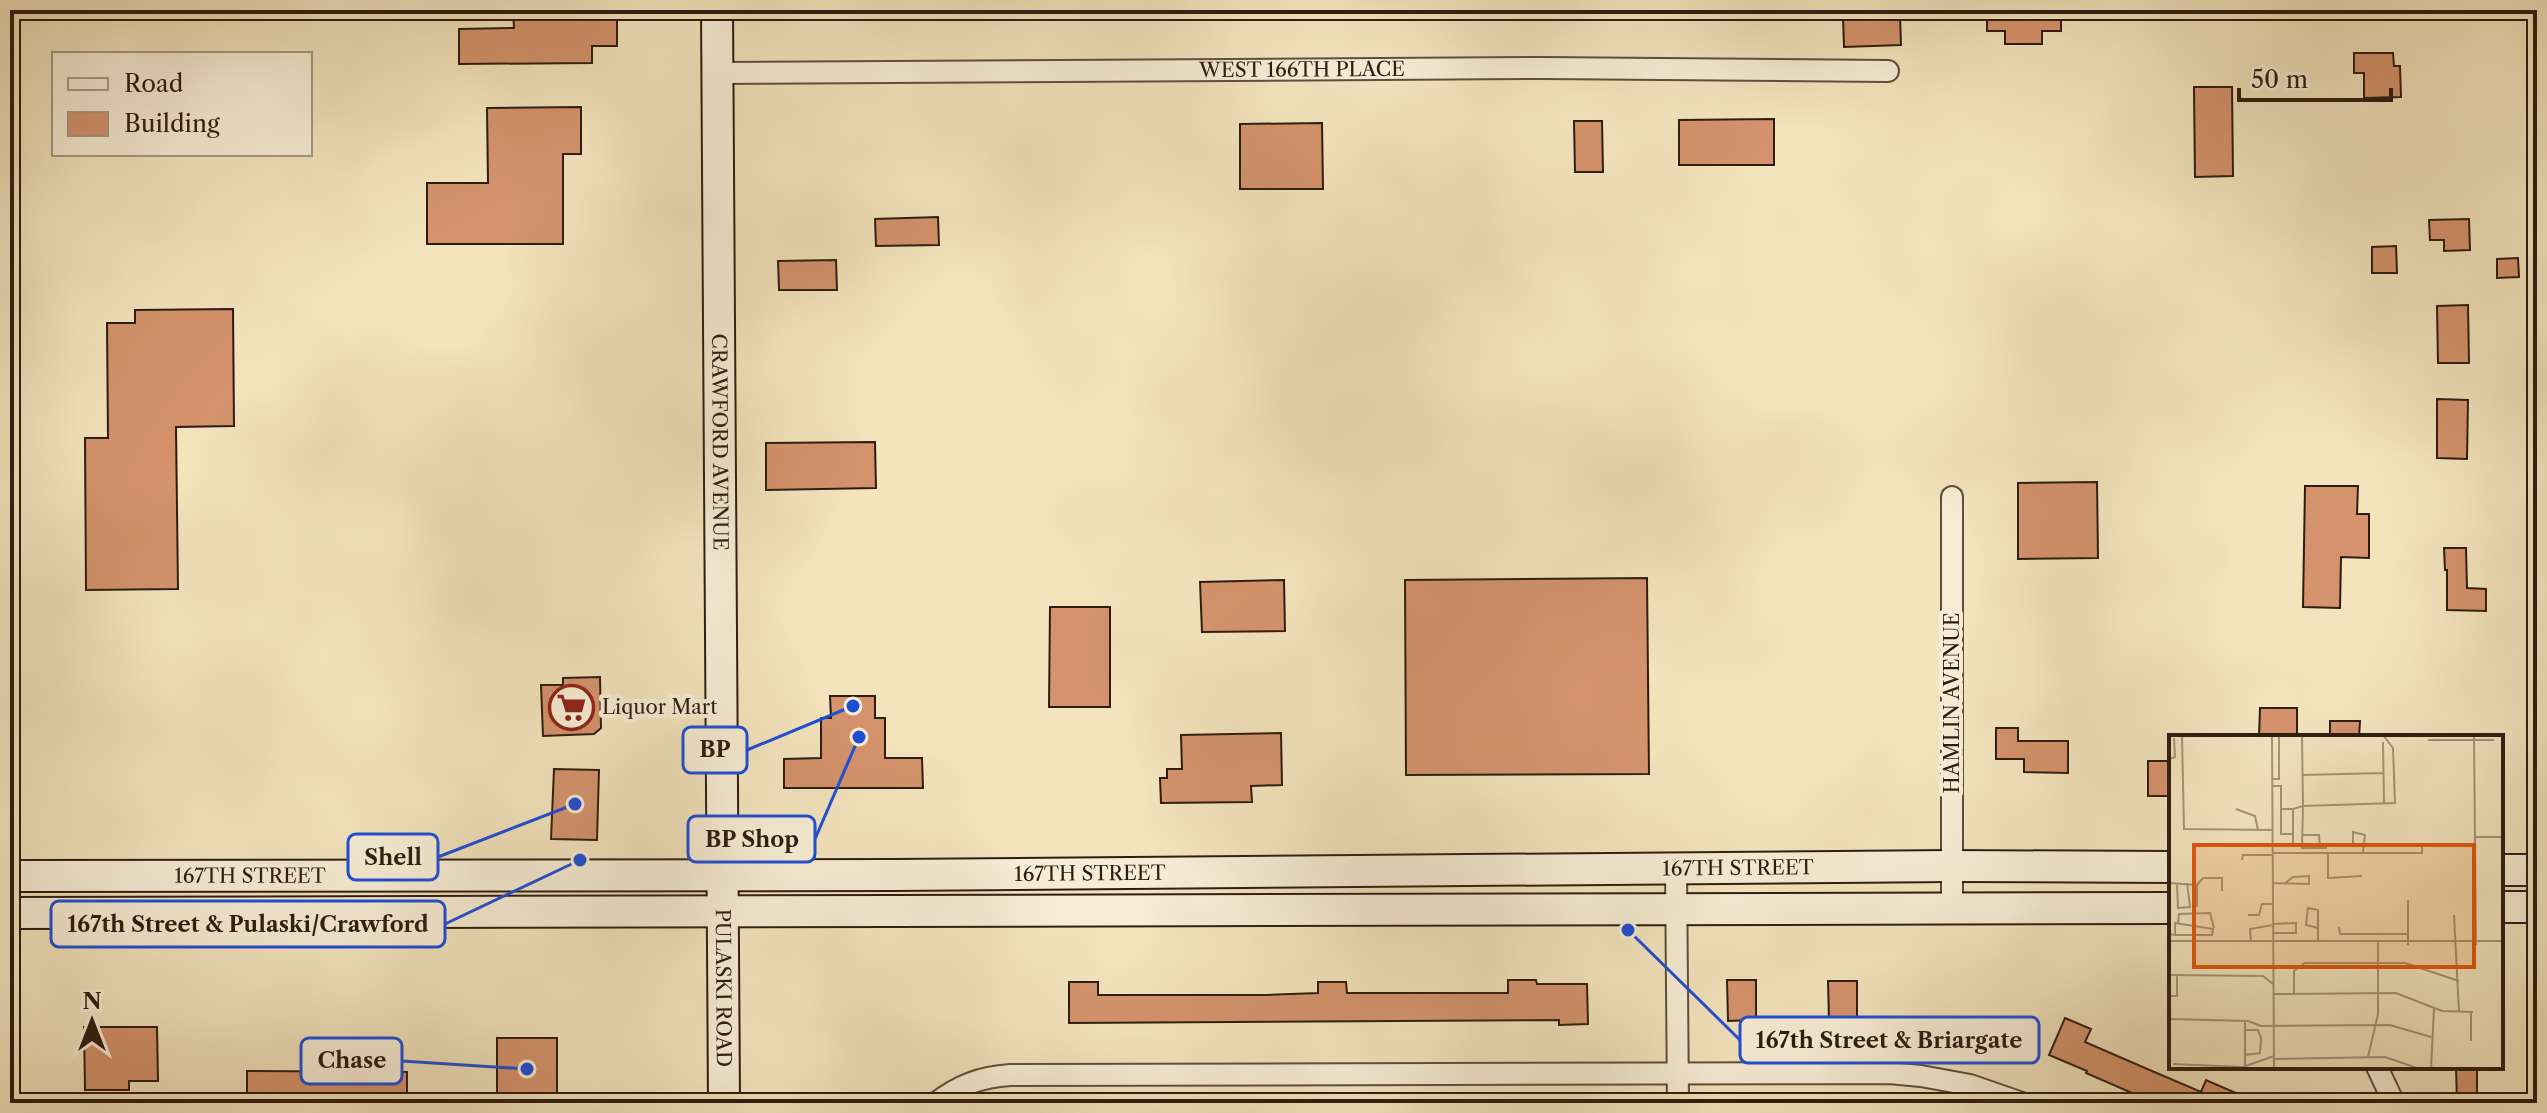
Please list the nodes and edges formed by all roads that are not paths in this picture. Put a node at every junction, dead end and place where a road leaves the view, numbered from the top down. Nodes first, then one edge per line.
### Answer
1 (717, 10) edge
2 (1888, 71) dead end
3 (718, 73) junction
4 (1952, 497) dead end
5 (1952, 866) junction
6 (2169, 867) edge
7 (1676, 868) junction
8 (2503, 870) edge
9 (2537, 870) edge
10 (723, 873) junction
11 (10, 876) edge
12 (2503, 907) edge
13 (2537, 907) edge
14 (2169, 908) edge
15 (1677, 909) junction
16 (1952, 909) junction
17 (723, 912) junction
18 (10, 913) edge
19 (2378, 1069) edge
20 (1678, 1075) junction
21 (724, 1103) edge
22 (936, 1103) edge
23 (1678, 1103) edge
24 (2022, 1103) edge
25 (2394, 1103) edge

1 - 3 main road, CRAWFORD AVENUE
2 - 3 street, WEST 166TH PLACE
3 - 10 main road, CRAWFORD AVENUE
4 - 5 street, HAMLIN AVENUE
5 - 6 main road, 167TH STREET
5 - 7 main road, 167TH STREET
5 - 16 street, HAMLIN AVENUE
7 - 10 main road, 167TH STREET
7 - 15 street
8 - 9 main road
10 - 11 main road, 167TH STREET
10 - 17 main road, PULASKI ROAD
12 - 13 main road
14 - 16 main road, 167TH STREET
15 - 16 main road, 167TH STREET
15 - 17 main road, 167TH STREET
15 - 20 street
17 - 18 main road, 167TH STREET
17 - 21 main road, PULASKI ROAD
19 - 25 street
20 - 22 street
20 - 23 street
20 - 24 street

